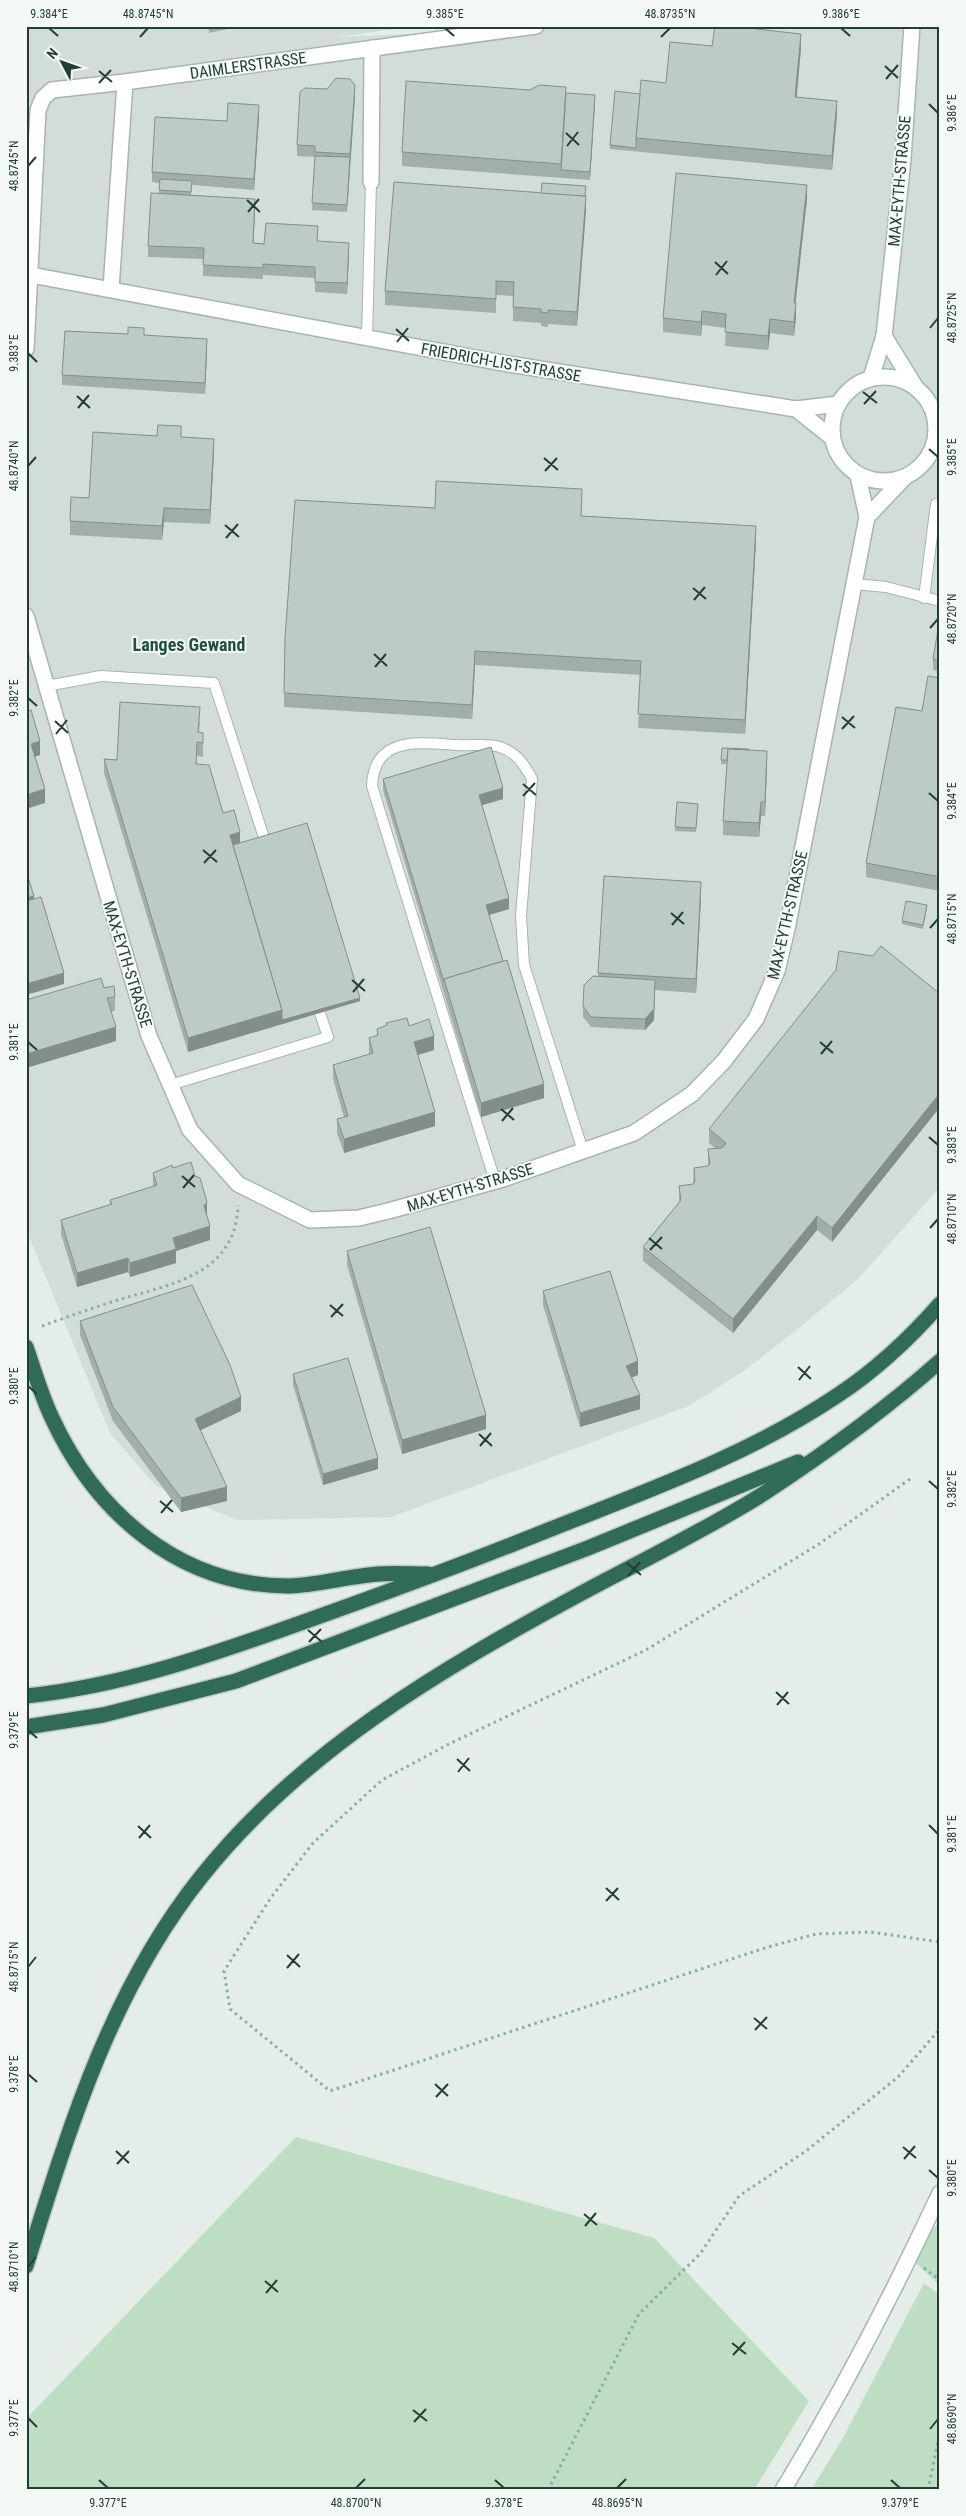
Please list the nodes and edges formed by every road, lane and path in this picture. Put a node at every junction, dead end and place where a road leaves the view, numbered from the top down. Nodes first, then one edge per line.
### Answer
1 (536, 26) edge
2 (912, 26) edge
3 (372, 48) junction
4 (125, 82) junction
5 (371, 182) joint
6 (32, 275) junction
7 (111, 288) junction
8 (884, 336) junction
9 (367, 338) junction
10 (26, 348) edge
11 (871, 378) junction
12 (916, 388) junction
13 (838, 404) junction
14 (796, 410) junction
15 (938, 418) edge
16 (832, 437) junction
17 (935, 453) edge
18 (858, 476) junction
19 (904, 478) junction
20 (940, 503) edge
21 (867, 517) junction
22 (855, 584) junction
23 (924, 598) junction
24 (940, 601) edge
25 (26, 616) edge
26 (46, 686) junction
27 (270, 857) edge
28 (312, 990) edge
29 (170, 1086) junction
30 (583, 1151) junction
31 (495, 1181) junction
32 (238, 1184) junction
33 (940, 1304) edge
34 (42, 1326) dead end
35 (26, 1347) edge
36 (940, 1361) edge
37 (821, 1453) junction
38 (910, 1479) dead end
39 (438, 1574) junction
40 (26, 1696) edge
41 (26, 1727) edge
42 (940, 1942) edge
43 (940, 2029) edge
44 (940, 2193) edge
45 (26, 2266) edge
46 (940, 2432) edge
47 (548, 2490) edge
48 (783, 2490) edge
49 (928, 2490) edge

1 - 3 street, DAIMLERSTRASSE
2 - 8 street, MAX-EYTH-STRASSE
3 - 4 street, DAIMLERSTRASSE
3 - 5 street
4 - 6 street, DAIMLERSTRASSE
4 - 7 street
5 - 9 lane
6 - 7 street, FRIEDRICH-LIST-STRASSE
6 - 10 street
7 - 9 street, FRIEDRICH-LIST-STRASSE
8 - 11 street, MAX-EYTH-STRASSE
8 - 12 street
9 - 14 street, FRIEDRICH-LIST-STRASSE
11 - 12 street
11 - 13 street
12 - 15 street
13 - 14 street, FRIEDRICH-LIST-STRASSE
13 - 16 street
14 - 16 street, FRIEDRICH-LIST-STRASSE
15 - 17 street
16 - 18 street
17 - 19 street
18 - 19 street
18 - 21 street, MAX-EYTH-STRASSE
19 - 21 street
20 - 23 lane
21 - 22 street, MAX-EYTH-STRASSE
22 - 23 lane
22 - 30 street, MAX-EYTH-STRASSE
23 - 24 lane
25 - 26 street, MAX-EYTH-STRASSE
26 - 27 lane
26 - 29 street, MAX-EYTH-STRASSE
28 - 29 lane
29 - 32 street, MAX-EYTH-STRASSE
30 - 31 street, MAX-EYTH-STRASSE
30 - 31 lane
31 - 32 street, MAX-EYTH-STRASSE
32 - 34 path
33 - 39 highway
35 - 39 highway
36 - 37 highway
37 - 41 highway
37 - 45 highway
38 - 42 path
39 - 40 highway
43 - 47 path
44 - 48 street
46 - 49 path

